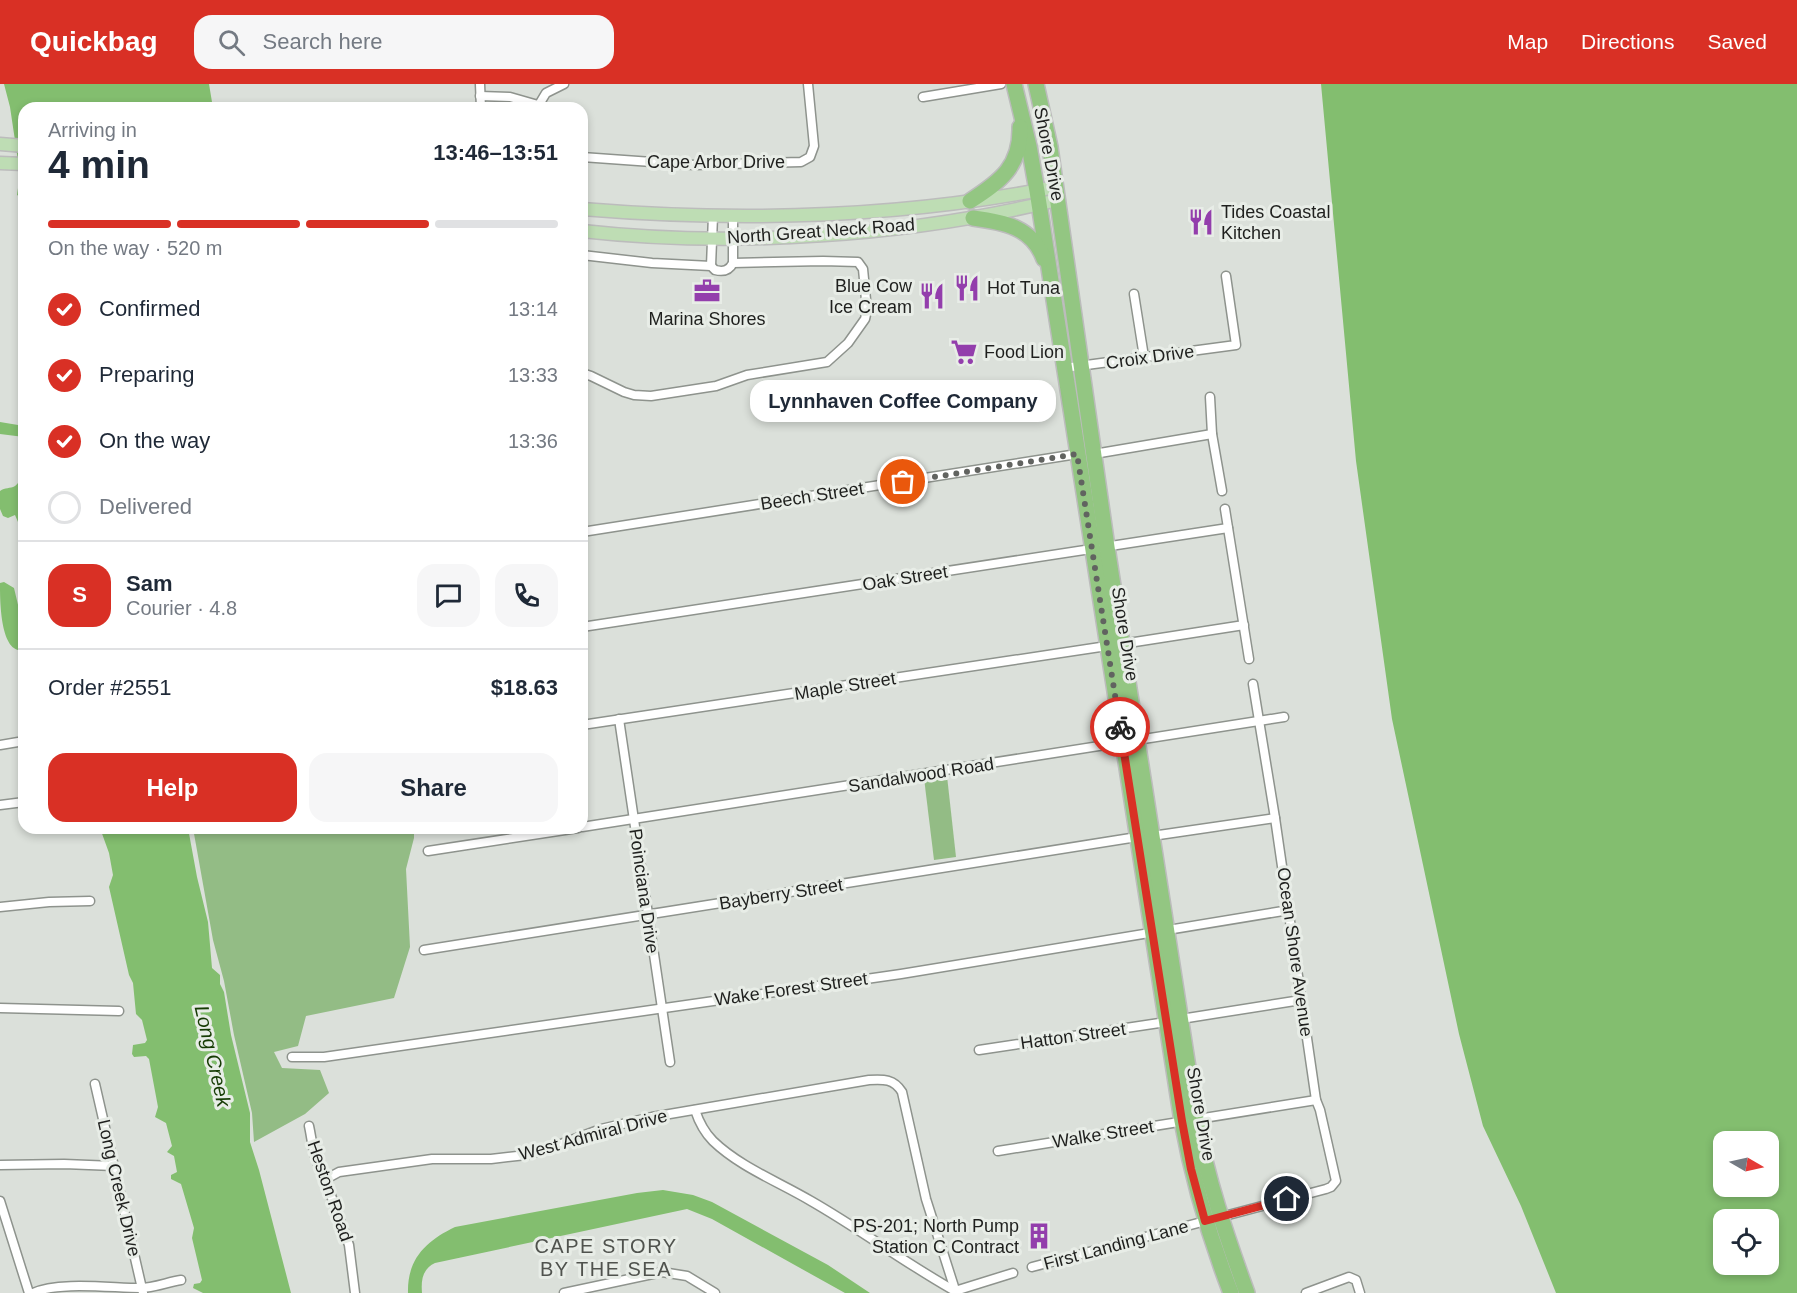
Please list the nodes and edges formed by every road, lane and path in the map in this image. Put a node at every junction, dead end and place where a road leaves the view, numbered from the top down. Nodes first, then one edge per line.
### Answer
1 (480, 84) edge
2 (564, 84) edge
3 (808, 84) edge
4 (1001, 84) edge
5 (1014, 84) edge
6 (1036, 84) edge
7 (480, 96) junction
8 (923, 97) dead end
9 (480, 102) edge
10 (525, 102) edge
11 (540, 102) edge
12 (1020, 106) junction
13 (0, 144) edge
14 (18, 146) edge
15 (588, 157) edge
16 (0, 163) edge
17 (18, 164) edge
18 (1056, 194) junction
19 (1038, 198) junction
20 (970, 201) junction
21 (588, 209) edge
22 (713, 216) junction
23 (733, 216) junction
24 (974, 218) junction
25 (588, 231) edge
26 (711, 238) junction
27 (733, 238) junction
28 (588, 256) edge
29 (733, 263) junction
30 (711, 266) junction
31 (1226, 276) dead end
32 (1050, 277) junction
33 (1134, 294) dead end
34 (1144, 357) junction
35 (1082, 366) junction
36 (1064, 368) junction
37 (588, 376) edge
38 (1210, 397) dead end
39 (1212, 434) junction
40 (1077, 454) junction
41 (1094, 454) junction
42 (1222, 491) dead end
43 (1225, 509) dead end
44 (1228, 528) junction
45 (588, 531) edge
46 (1100, 548) junction
47 (1244, 625) junction
48 (588, 626) edge
49 (1115, 645) junction
50 (1249, 659) dead end
51 (1253, 684) dead end
52 (1284, 717) dead end
53 (619, 719) junction
54 (1260, 722) junction
55 (588, 724) edge
56 (18, 742) edge
57 (1130, 742) junction
58 (0, 745) edge
59 (18, 803) edge
60 (0, 805) edge
61 (1275, 818) junction
62 (634, 820) junction
63 (588, 827) edge
64 (540, 834) edge
65 (1145, 837) junction
66 (428, 851) dead end
67 (90, 901) dead end
68 (0, 907) edge
69 (1289, 910) junction
70 (648, 915) junction
71 (1160, 930) junction
72 (424, 950) dead end
73 (1301, 1000) junction
74 (662, 1007) junction
75 (0, 1008) edge
76 (119, 1011) dead end
77 (1174, 1021) junction
78 (979, 1050) dead end
79 (292, 1057) dead end
80 (670, 1062) dead end
81 (95, 1084) dead end
82 (1316, 1100) junction
83 (695, 1110) junction
84 (1189, 1120) junction
85 (309, 1125) dead end
86 (998, 1151) dead end
87 (0, 1165) edge
88 (114, 1166) junction
89 (328, 1178) junction
90 (1336, 1181) joint
91 (0, 1201) edge
92 (3, 1217) edge
93 (1212, 1219) junction
94 (1032, 1267) dead end
95 (1013, 1273) dead end
96 (181, 1280) dead end
97 (142, 1290) edge
98 (955, 1292) edge
99 (31, 1293) edge
100 (355, 1293) edge
101 (564, 1293) edge
102 (715, 1293) edge
103 (1231, 1293) edge
104 (1247, 1293) edge
105 (1306, 1293) edge
106 (1360, 1293) edge

1 - 7 street
2 - 11 street
3 - 15 street, Cape Arbor Drive
4 - 8 street
5 - 12 highway, Shore Drive
6 - 18 highway, Shore Drive
7 - 9 street
7 - 10 street
12 - 19 highway, Shore Drive
12 - 20 highway
13 - 14 main road
16 - 17 main road
18 - 19 main road, North Great Neck Road
18 - 35 highway, Shore Drive
19 - 20 main road, North Great Neck Road
19 - 24 main road, North Great Neck Road
19 - 32 highway, Shore Drive
20 - 23 main road, North Great Neck Road
21 - 22 main road, North Great Neck Road
22 - 23 main road, North Great Neck Road
22 - 26 street
23 - 27 street
24 - 27 main road, North Great Neck Road
24 - 32 highway
25 - 26 main road, North Great Neck Road
26 - 27 main road, North Great Neck Road
26 - 30 street
27 - 29 street
28 - 30 street
29 - 30 street
29 - 37 street
31 - 34 street, Croix Drive
32 - 36 highway, Shore Drive
33 - 34 street
34 - 35 street, Croix Drive
35 - 36 street, Croix Drive
35 - 41 highway, Shore Drive
36 - 40 highway, Shore Drive
38 - 39 street
39 - 41 street
39 - 42 street
40 - 45 street, Beech Street
40 - 46 highway, Shore Drive
41 - 46 highway, Shore Drive
43 - 44 street
44 - 46 street, Oak Street
44 - 47 street
46 - 48 street, Oak Street
46 - 49 highway, Shore Drive
47 - 49 street, Maple Street
47 - 50 street
49 - 53 street, Maple Street
49 - 57 highway, Shore Drive
51 - 54 street, Ocean Shore Avenue
52 - 54 street
53 - 55 street, Maple Street
53 - 62 street, Poinciana Drive
54 - 57 street, Sandalwood Road
54 - 61 street, Ocean Shore Avenue
56 - 58 street
57 - 62 street, Sandalwood Road
57 - 65 highway, Shore Drive
59 - 60 street
61 - 65 street, Bayberry Street
61 - 69 street, Ocean Shore Avenue
62 - 63 street, Sandalwood Road
62 - 70 street, Poinciana Drive
64 - 66 street, Sandalwood Road
65 - 70 street, Bayberry Street
65 - 71 highway, Shore Drive
67 - 68 street
69 - 71 street, Wake Forest Street
69 - 73 street, Ocean Shore Avenue
70 - 72 street, Bayberry Street
70 - 74 street, Poinciana Drive
71 - 74 street, Wake Forest Street
71 - 77 highway, Shore Drive
73 - 77 street, Hatton Street
73 - 82 street, Ocean Shore Avenue
74 - 79 street, Wake Forest Street
74 - 80 street, Poinciana Drive
75 - 76 street
77 - 78 street, Hatton Street
77 - 84 highway, Shore Drive
81 - 88 street, Long Creek Drive
82 - 84 street, Walke Street
82 - 90 street, Ocean Shore Avenue
83 - 89 street, West Admiral Drive
83 - 98 street
83 - 98 street, West Admiral Drive
84 - 86 street, Walke Street
84 - 93 highway, Shore Drive
85 - 89 street, Heston Road
87 - 88 street
88 - 97 street, Long Creek Drive
89 - 100 street, Heston Road
90 - 93 street, First Landing Lane
91 - 92 street
92 - 99 street
93 - 94 street, First Landing Lane
93 - 103 highway, Shore Drive
93 - 104 highway, Shore Drive
95 - 98 street
96 - 97 street
97 - 99 street
101 - 102 street
105 - 106 street

